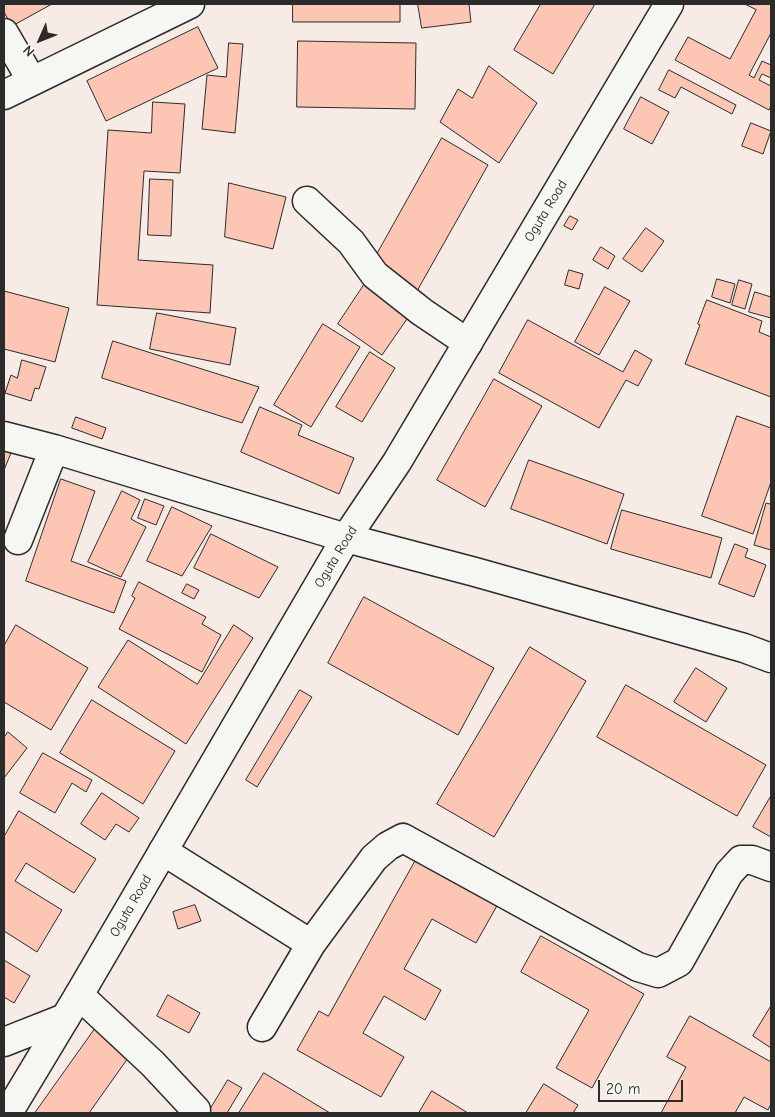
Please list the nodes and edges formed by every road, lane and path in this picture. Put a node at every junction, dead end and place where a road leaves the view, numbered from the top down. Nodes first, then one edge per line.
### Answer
1 (669, 4) edge
2 (182, 6) edge
3 (4, 33) edge
4 (32, 81) junction
5 (4, 95) edge
6 (307, 200) dead end
7 (468, 344) junction
8 (4, 436) edge
9 (54, 449) junction
10 (346, 538) junction
11 (18, 540) dead end
12 (771, 658) edge
13 (163, 851) junction
14 (771, 867) edge
15 (311, 944) junction
16 (80, 995) junction
17 (65, 1018) junction
18 (262, 1027) dead end
19 (4, 1042) edge
20 (196, 1110) dead end
21 (8, 1113) edge

1 - 7 street, Oguta Road
2 - 4 street
3 - 4 street
4 - 5 street
6 - 7 street
7 - 10 street, Oguta Road
8 - 9 street
9 - 10 street
9 - 11 street
10 - 12 street
10 - 13 street, Oguta Road
13 - 15 street
13 - 16 street, Oguta Road
14 - 15 street
15 - 18 street
16 - 17 street, Oguta Road
16 - 20 street
17 - 19 street
17 - 21 street, Oguta Road

